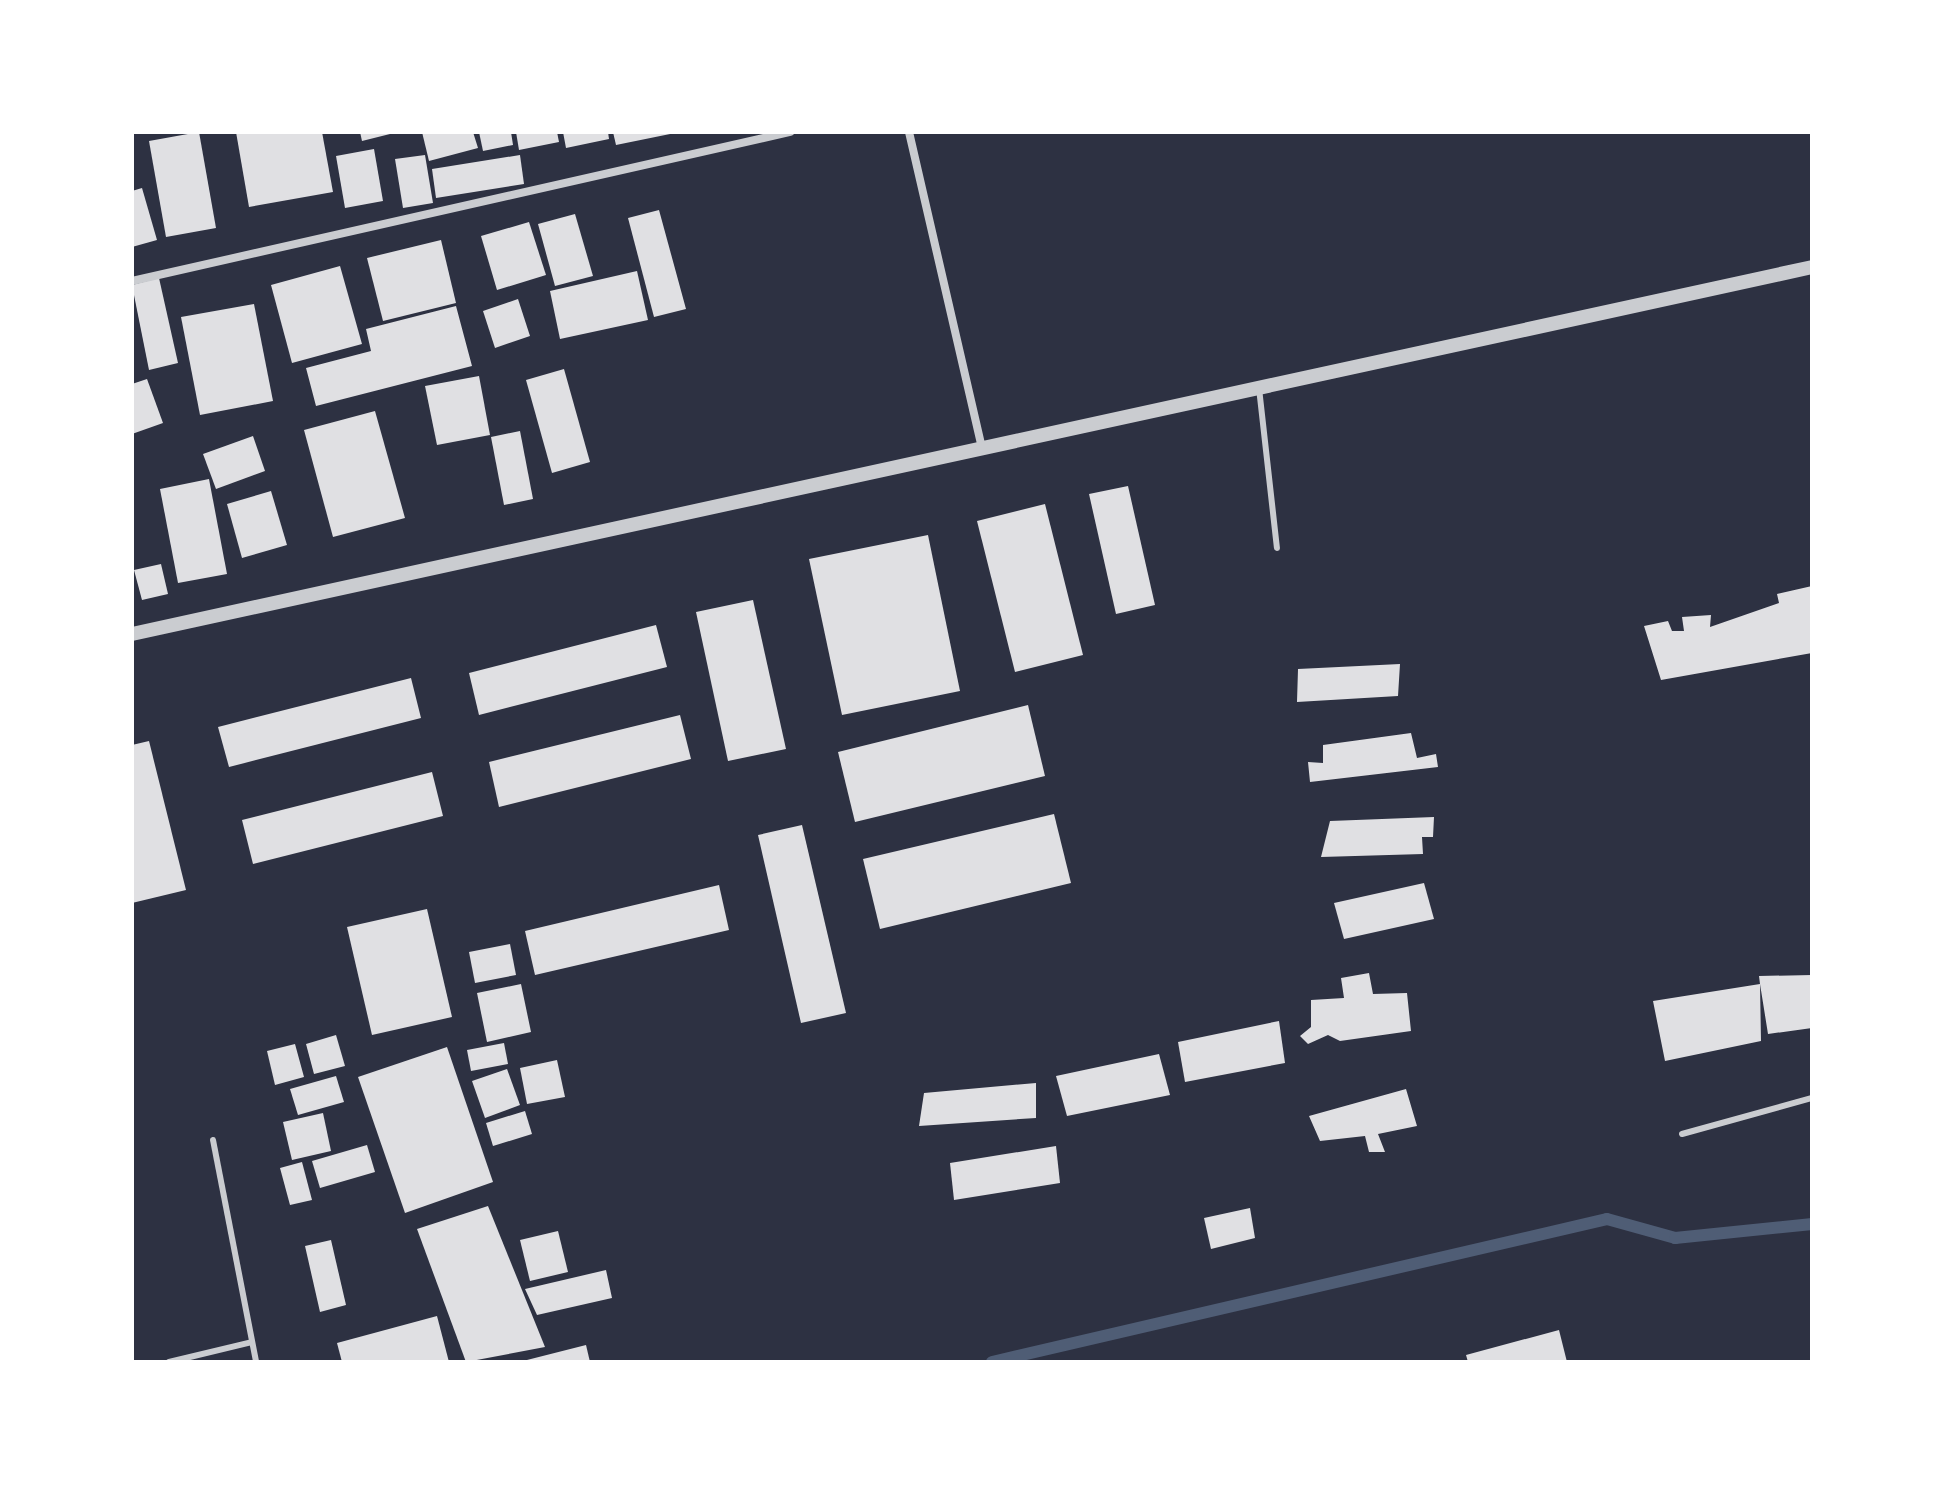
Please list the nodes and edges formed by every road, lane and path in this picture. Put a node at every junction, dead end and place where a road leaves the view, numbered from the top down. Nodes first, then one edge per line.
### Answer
1 (790, 132) edge
2 (909, 132) edge
3 (1812, 267) edge
4 (132, 281) edge
5 (1259, 388) junction
6 (982, 449) junction
7 (1277, 548) dead end
8 (132, 634) edge
9 (1812, 1098) edge
10 (1682, 1134) dead end
11 (213, 1140) dead end
12 (252, 1342) junction
13 (169, 1362) edge
14 (256, 1362) edge

1 - 4 street
2 - 6 street
3 - 5 street
5 - 6 street
5 - 7 lane
6 - 8 street
9 - 10 lane
11 - 12 lane
12 - 13 lane
12 - 14 lane

